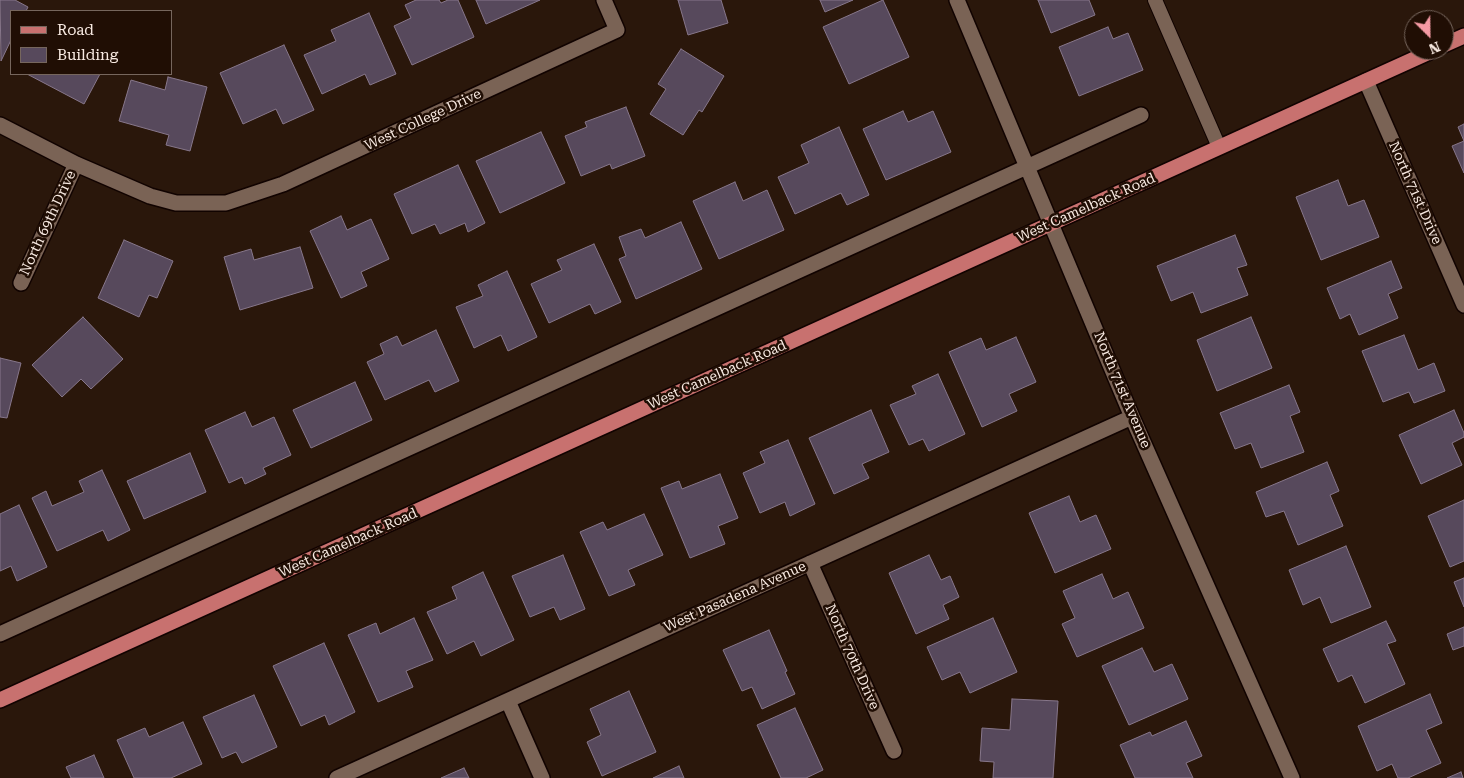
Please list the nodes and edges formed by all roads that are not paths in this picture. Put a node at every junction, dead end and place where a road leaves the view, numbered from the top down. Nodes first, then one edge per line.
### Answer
1 (604, 0) edge
2 (957, 0) edge
3 (1155, 0) edge
4 (1412, 60) edge
5 (1366, 81) junction
6 (1142, 115) dead end
7 (0, 125) edge
8 (1218, 148) junction
9 (76, 164) junction
10 (1027, 166) junction
11 (226, 203) joint
12 (1051, 224) junction
13 (1459, 276) edge
14 (21, 283) dead end
15 (1464, 305) edge
16 (1132, 417) junction
17 (810, 563) junction
18 (0, 634) edge
19 (0, 700) edge
20 (508, 700) junction
21 (894, 751) dead end
22 (337, 778) edge
23 (542, 778) edge
24 (1292, 778) edge

1 - 11 street, West College Drive
2 - 10 street, North 71st Avenue
3 - 8 lane
4 - 5 main road, West Camelback Road
5 - 8 main road, West Camelback Road
5 - 13 street, North 71st Drive
6 - 10 street
7 - 9 street, North 69th Drive
8 - 12 main road, West Camelback Road
9 - 11 street, North 69th Drive
9 - 14 street, North 69th Drive
10 - 12 street, North 71st Avenue
10 - 18 street
12 - 16 street, North 71st Avenue
12 - 19 main road, West Camelback Road
13 - 15 street, North 71st Drive
16 - 17 street, West Pasadena Avenue
16 - 24 street, North 71st Avenue
17 - 20 street, West Pasadena Avenue
17 - 21 street, North 70th Drive
20 - 22 street, West Pasadena Avenue
20 - 23 street

